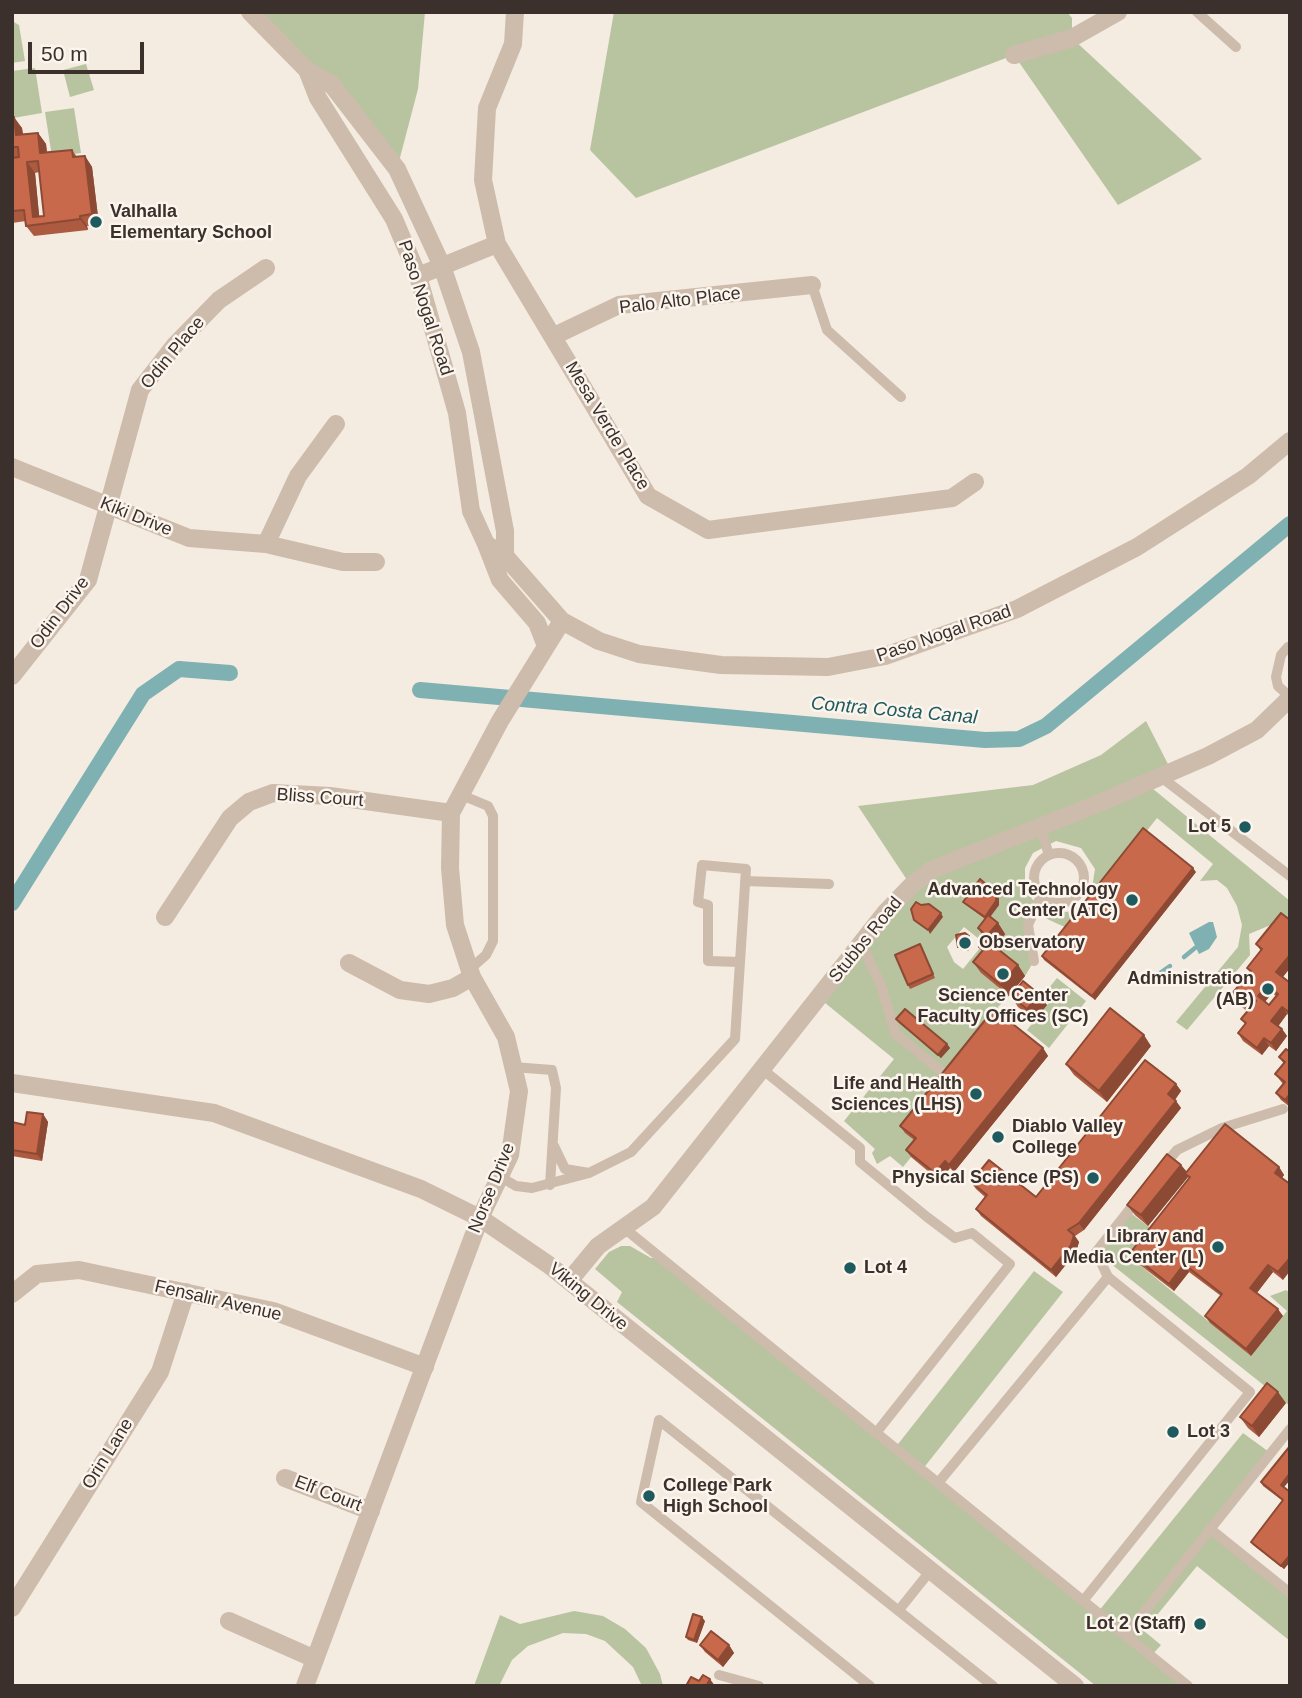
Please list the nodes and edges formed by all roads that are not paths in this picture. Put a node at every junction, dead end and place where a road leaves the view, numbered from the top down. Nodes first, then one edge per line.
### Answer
1 (250, 12) edge
2 (515, 12) edge
3 (1118, 12) edge
4 (1197, 12) edge
5 (1236, 47) dead end
6 (1014, 55) dead end
7 (307, 71) junction
8 (497, 244) junction
9 (442, 266) junction
10 (266, 268) dead end
11 (418, 276) junction
12 (812, 285) joint
13 (554, 336) junction
14 (901, 397) dead end
15 (336, 424) dead end
16 (1290, 441) edge
17 (12, 467) edge
18 (975, 482) dead end
19 (108, 506) junction
20 (266, 544) junction
21 (486, 544) junction
22 (505, 556) junction
23 (376, 562) dead end
24 (562, 621) junction
25 (546, 646) junction
26 (1287, 647) dead end
27 (12, 676) edge
28 (1289, 700) edge
29 (1161, 777) junction
30 (459, 794) junction
31 (451, 813) junction
32 (1040, 826) junction
33 (1049, 855) junction
34 (1290, 876) edge
35 (745, 881) junction
36 (829, 884) dead end
37 (1041, 896) junction
38 (165, 917) dead end
39 (860, 944) junction
40 (1034, 961) dead end
41 (349, 962) dead end
42 (740, 962) junction
43 (471, 973) junction
44 (513, 1067) junction
45 (762, 1069) junction
46 (942, 1072) edge
47 (12, 1083) edge
48 (1283, 1109) edge
49 (554, 1146) junction
50 (589, 1174) junction
51 (499, 1176) junction
52 (1155, 1177) edge
53 (550, 1185) junction
54 (1142, 1194) edge
55 (480, 1218) junction
56 (624, 1227) junction
57 (1108, 1277) junction
58 (569, 1281) junction
59 (186, 1292) junction
60 (12, 1294) edge
61 (425, 1367) junction
62 (1290, 1429) edge
63 (876, 1433) junction
64 (285, 1478) dead end
65 (938, 1483) junction
66 (371, 1511) junction
67 (1209, 1528) junction
68 (931, 1570) junction
69 (1290, 1592) edge
70 (1083, 1601) junction
71 (12, 1608) edge
72 (899, 1610) junction
73 (229, 1621) dead end
74 (1126, 1635) junction
75 (315, 1659) junction
76 (719, 1675) dead end
77 (305, 1686) edge
78 (759, 1686) edge
79 (870, 1686) edge
80 (993, 1686) edge
81 (1075, 1686) edge
82 (1188, 1686) edge

1 - 7 street, Paso Nogal Road
2 - 8 street, Mesa Verde Place
3 - 6 street
4 - 5 lane
7 - 9 street, Paso Nogal Road
7 - 11 street, Paso Nogal Road
8 - 9 street
8 - 13 street, Mesa Verde Place
9 - 11 street
9 - 22 street, Paso Nogal Road
10 - 19 street, Odin Place
11 - 21 street, Paso Nogal Road
12 - 13 street, Palo Alto Place
12 - 14 lane
13 - 18 street, Mesa Verde Place
15 - 20 street
16 - 24 street, Paso Nogal Road
17 - 19 street, Kiki Drive
19 - 20 street, Kiki Drive
19 - 27 street, Odin Drive
20 - 23 street, Kiki Drive
21 - 22 street, Paso Nogal Road
21 - 25 street
22 - 24 street, Paso Nogal Road
24 - 25 street, Norse Drive
25 - 30 street, Norse Drive
26 - 28 lane
28 - 29 street, Stubbs Road
29 - 32 street, Stubbs Road
29 - 34 lane
30 - 31 street, Norse Drive
30 - 43 lane
31 - 38 street, Bliss Court
31 - 43 street, Norse Drive
32 - 33 lane
32 - 39 street, Stubbs Road
33 - 37 lane
33 - 37 lane
35 - 36 lane
35 - 42 lane
35 - 42 lane
37 - 40 lane
39 - 45 street, Stubbs Road
39 - 46 lane
41 - 43 street
42 - 50 lane
43 - 44 street, Norse Drive
44 - 49 lane
44 - 51 street, Norse Drive
45 - 56 street, Stubbs Road
45 - 63 lane
47 - 55 street, Viking Drive
48 - 52 lane
49 - 50 lane
49 - 53 lane
50 - 53 lane
51 - 53 lane
51 - 55 street, Norse Drive
54 - 57 lane
55 - 58 street, Viking Drive
55 - 61 street, Norse Drive
56 - 58 street, Stubbs Road
56 - 63 lane
57 - 65 lane
57 - 70 lane
58 - 68 street, Viking Drive
59 - 60 street, Fensalir Avenue
59 - 61 street, Fensalir Avenue
59 - 71 street, Orin Lane
61 - 66 street, Norse Drive
62 - 67 lane
63 - 65 lane
64 - 66 street, Elf Court
65 - 70 lane
66 - 75 street, Norse Drive
67 - 69 lane
67 - 74 lane
68 - 72 lane
68 - 81 street, Viking Drive
70 - 74 lane
72 - 79 lane
72 - 80 lane
73 - 75 street
74 - 82 lane
75 - 77 street, Norse Drive
76 - 78 lane

